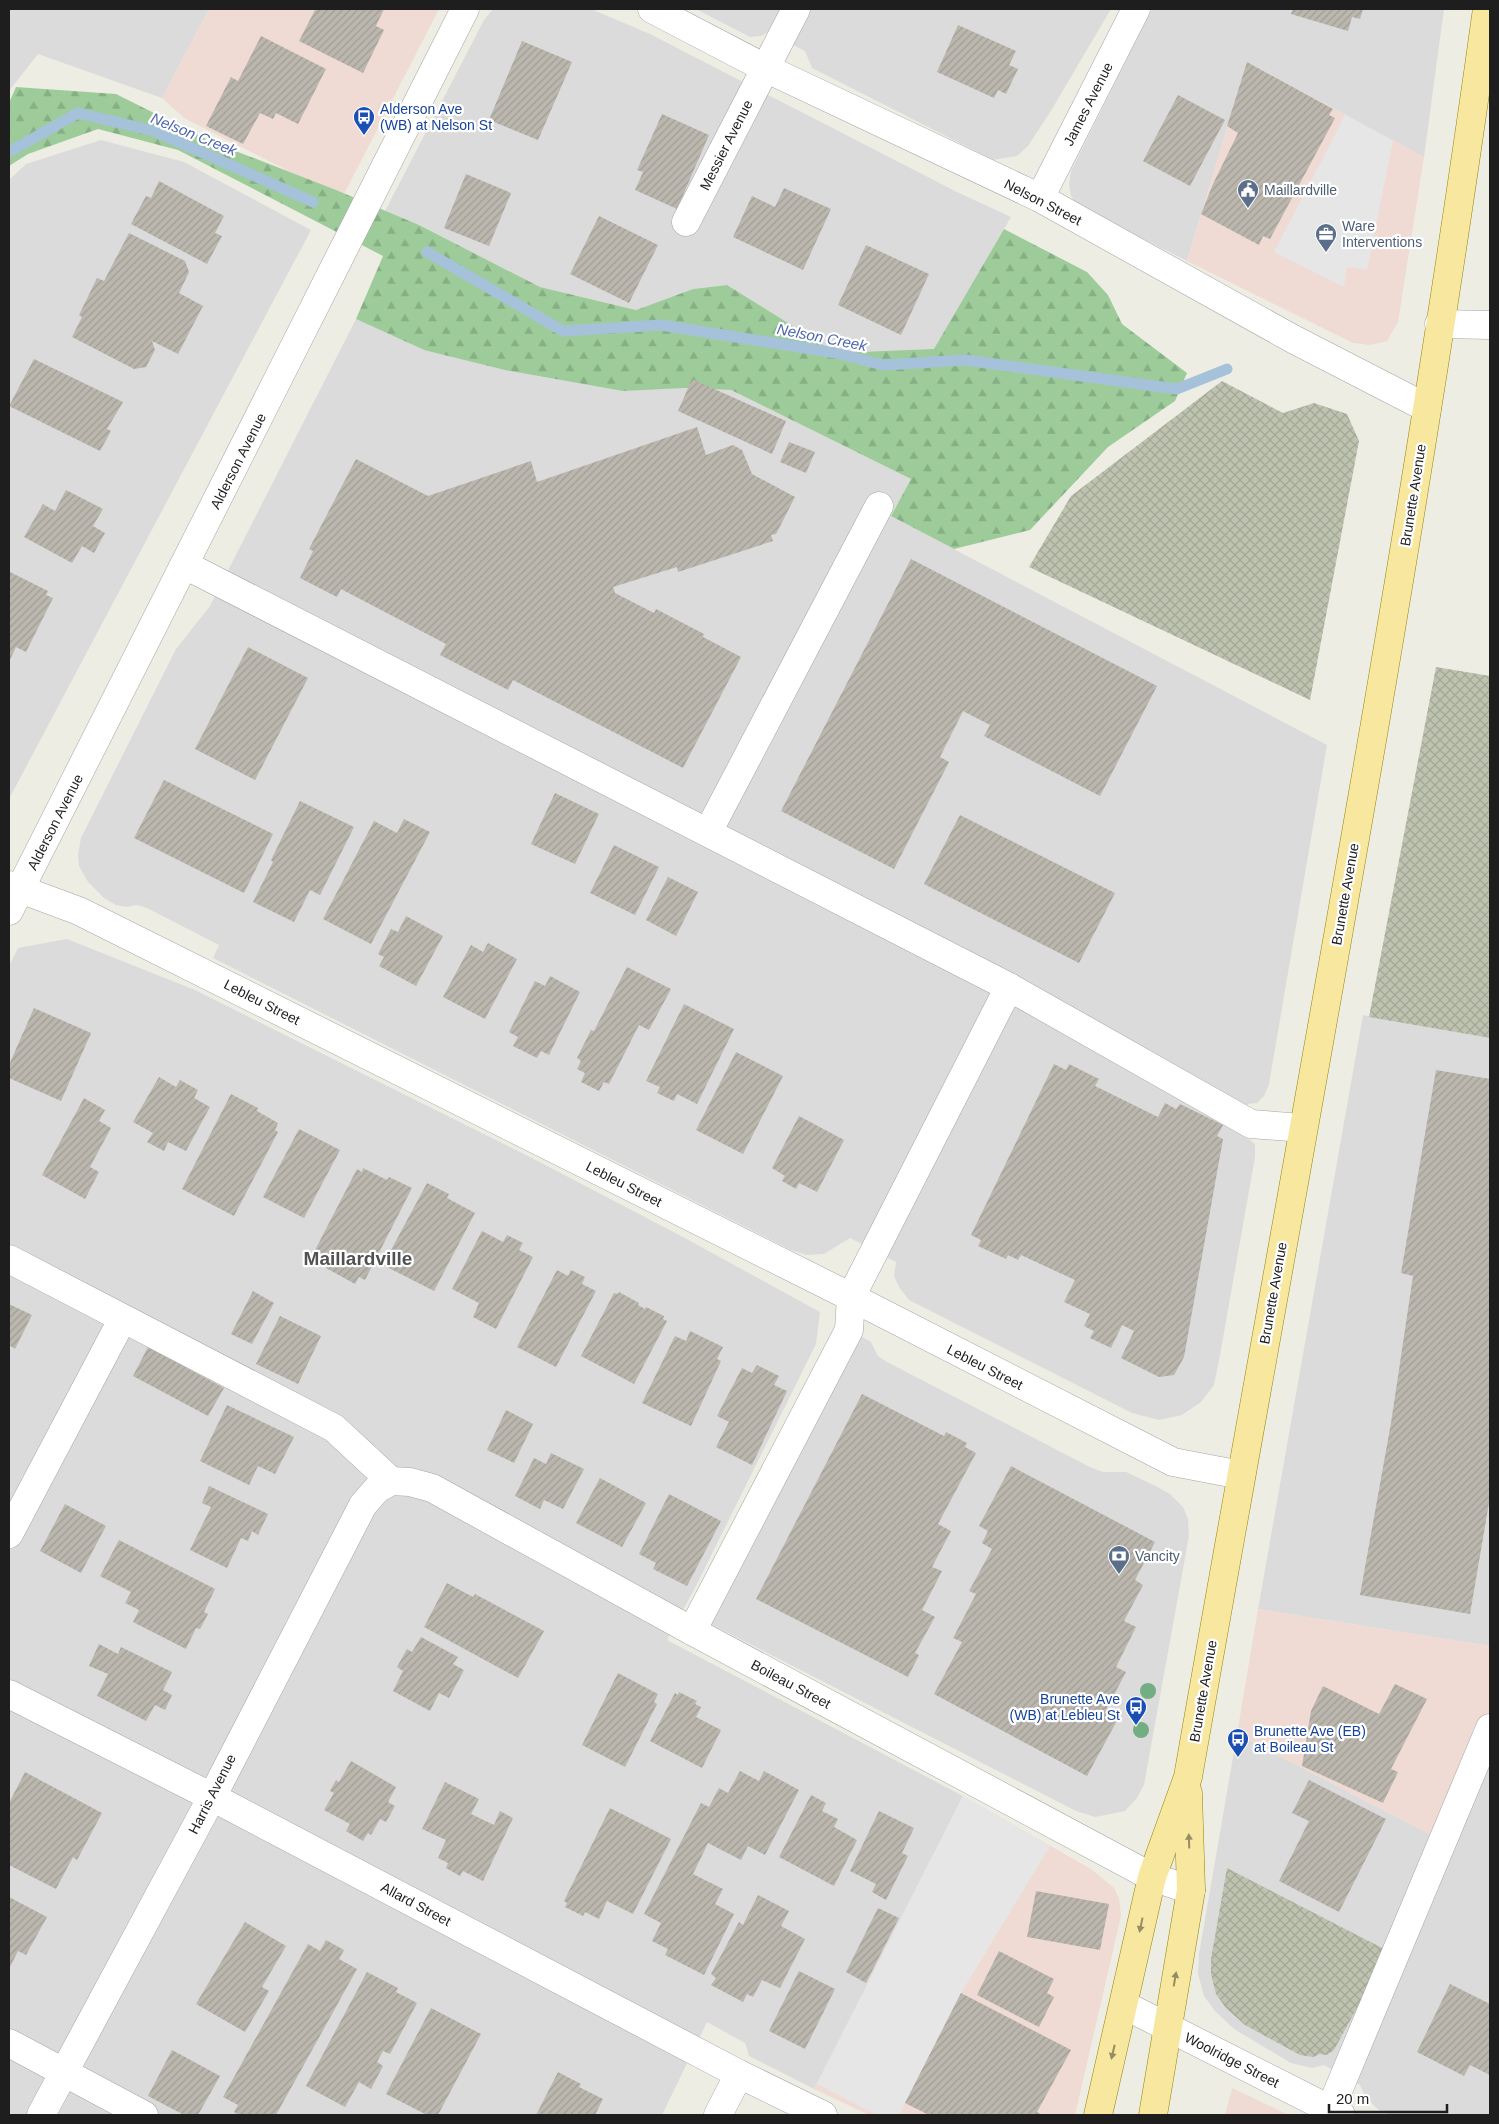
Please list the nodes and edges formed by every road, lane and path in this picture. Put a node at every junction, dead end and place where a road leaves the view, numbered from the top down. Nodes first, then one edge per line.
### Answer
1 (465, 9) edge
2 (652, 9) edge
3 (796, 9) edge
4 (1136, 9) edge
5 (1486, 9) edge
6 (765, 68) junction
7 (1040, 198) junction
8 (686, 222) dead end
9 (1439, 324) junction
10 (1490, 325) edge
11 (1427, 408) junction
12 (879, 506) dead end
13 (186, 565) junction
14 (708, 832) junction
15 (13, 895) edge
16 (1009, 987) junction
17 (1303, 1128) junction
18 (9, 1259) edge
19 (851, 1297) junction
20 (122, 1320) junction
21 (1240, 1475) junction
22 (391, 1481) junction
23 (9, 1534) edge
24 (692, 1632) junction
25 (9, 1694) edge
26 (1490, 1728) edge
27 (1188, 1777) junction
28 (212, 1797) junction
29 (1152, 1877) junction
30 (1191, 1890) junction
31 (1124, 2004) junction
32 (1167, 2027) junction
33 (9, 2043) edge
34 (63, 2074) junction
35 (739, 2074) junction
36 (1336, 2112) edge
37 (41, 2115) edge
38 (144, 2115) edge
39 (718, 2115) edge
40 (823, 2115) edge
41 (1098, 2115) edge
42 (1153, 2115) edge

1 - 13 street, Alderson Avenue
2 - 6 street, Nelson Street
3 - 6 street, Messier Avenue
4 - 7 street, James Avenue
5 - 9 main road, Brunette Avenue
6 - 7 street, Nelson Street
6 - 8 street, Messier Avenue
7 - 11 street, Nelson Street
9 - 10 street
9 - 11 main road, Brunette Avenue
11 - 17 main road, Brunette Avenue
12 - 14 street
13 - 14 street
13 - 15 street, Alderson Avenue
14 - 16 street
15 - 19 street, Lebleu Street
16 - 17 street
16 - 19 street
17 - 21 main road, Brunette Avenue
18 - 20 street
19 - 21 street, Lebleu Street
19 - 24 street
20 - 22 street
20 - 23 street
21 - 27 main road, Brunette Avenue
22 - 24 street, Boileau Street
22 - 28 street, Harris Avenue
24 - 29 street, Boileau Street
25 - 28 street, Allard Street
26 - 36 street
27 - 29 main road, Brunette Avenue
30 -> 27 main road, Brunette Avenue
28 - 34 street, Harris Avenue
28 - 35 street, Allard Street
29 - 30 street, Boileau Street
29 -> 31 main road, Brunette Avenue
32 -> 30 main road, Brunette Avenue
31 - 32 street, Woolridge Street
31 -> 41 main road, Brunette Avenue
32 - 36 street, Woolridge Street
32 - 42 main road, Brunette Avenue
33 - 34 street
34 - 37 street, Harris Avenue
34 - 38 street
35 - 39 street
35 - 40 street, Allard Street

